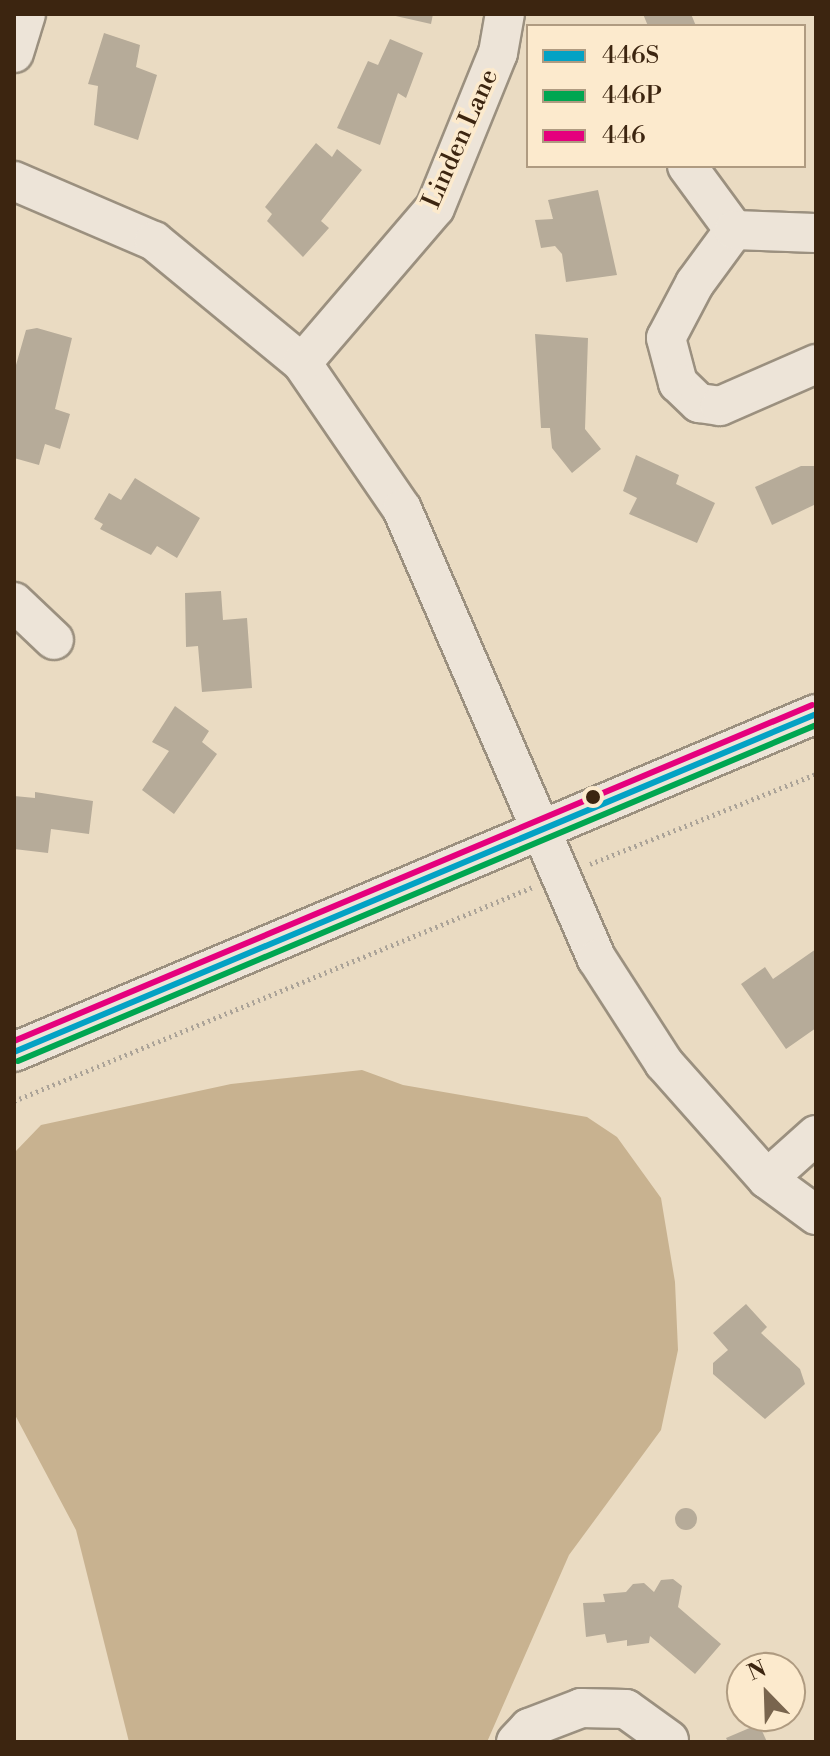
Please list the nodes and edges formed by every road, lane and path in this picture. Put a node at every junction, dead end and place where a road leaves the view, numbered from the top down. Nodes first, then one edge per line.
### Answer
1 (26, 14) edge
2 (505, 14) edge
3 (14, 53) edge
4 (513, 59) edge
5 (688, 168) edge
6 (14, 181) edge
7 (734, 230) junction
8 (816, 233) edge
9 (302, 363) junction
10 (816, 364) edge
11 (14, 602) edge
12 (54, 640) dead end
13 (816, 714) edge
14 (816, 774) edge
15 (539, 831) junction
16 (559, 876) junction
17 (14, 1052) edge
18 (14, 1101) edge
19 (816, 1135) edge
20 (767, 1179) junction
21 (816, 1215) edge
22 (669, 1740) dead end
23 (516, 1742) edge

1 - 3 street
2 - 4 street, Linden Lane
4 - 9 street, Linden Lane
5 - 7 street
6 - 9 street
7 - 8 street
7 - 10 street
9 - 15 street
11 - 12 street
13 - 15 street
14 - 16 path
15 - 16 street
15 - 17 street
16 - 18 path
16 - 20 street
19 - 20 street
20 - 21 street
22 - 23 street

